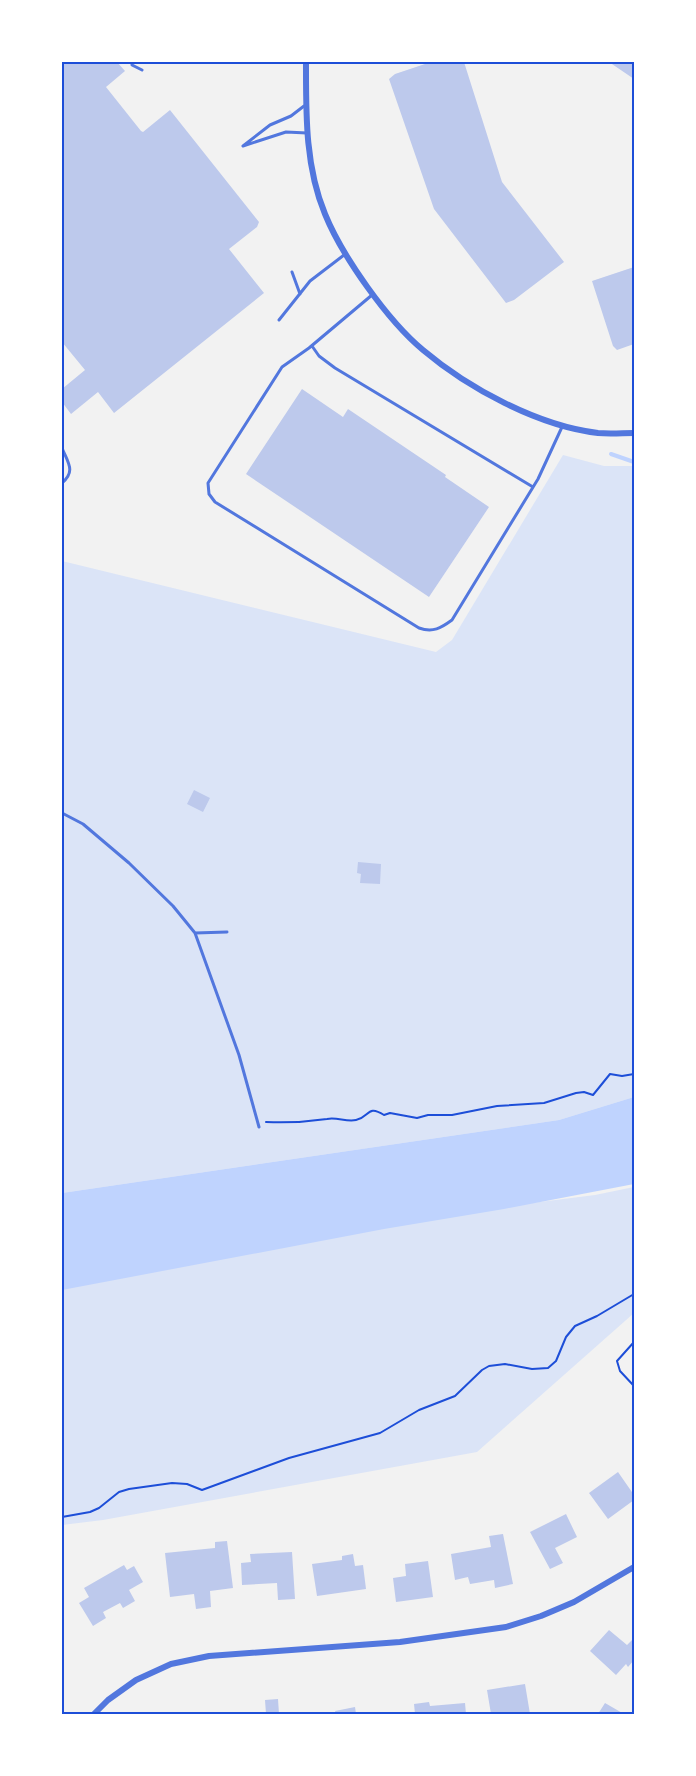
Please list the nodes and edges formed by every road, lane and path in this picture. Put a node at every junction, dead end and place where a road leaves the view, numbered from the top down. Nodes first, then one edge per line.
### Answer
1 (132, 62) edge
2 (306, 62) edge
3 (142, 70) dead end
4 (306, 105) junction
5 (307, 133) junction
6 (346, 254) junction
7 (292, 272) dead end
8 (300, 294) junction
9 (372, 294) junction
10 (279, 320) dead end
11 (312, 346) junction
12 (563, 425) junction
13 (634, 433) edge
14 (62, 448) edge
15 (62, 483) edge
16 (533, 487) junction
17 (62, 813) edge
18 (227, 932) dead end
19 (195, 933) junction
20 (634, 1074) edge
21 (254, 1109) junction
22 (259, 1127) dead end
23 (634, 1294) edge
24 (634, 1342) edge
25 (634, 1386) edge
26 (62, 1517) edge
27 (634, 1567) edge
28 (94, 1714) edge

1 - 3 lane
2 - 4 street
4 - 5 street
4 - 5 lane
5 - 6 street
6 - 8 lane
6 - 9 street
7 - 8 lane
8 - 10 lane
9 - 11 lane
9 - 12 street
11 - 16 lane
11 - 16 lane
12 - 13 street
12 - 16 lane
14 - 15 lane
17 - 19 lane
18 - 19 lane
19 - 21 lane
20 - 21 path
21 - 22 lane
23 - 26 path
24 - 25 path
27 - 28 street

